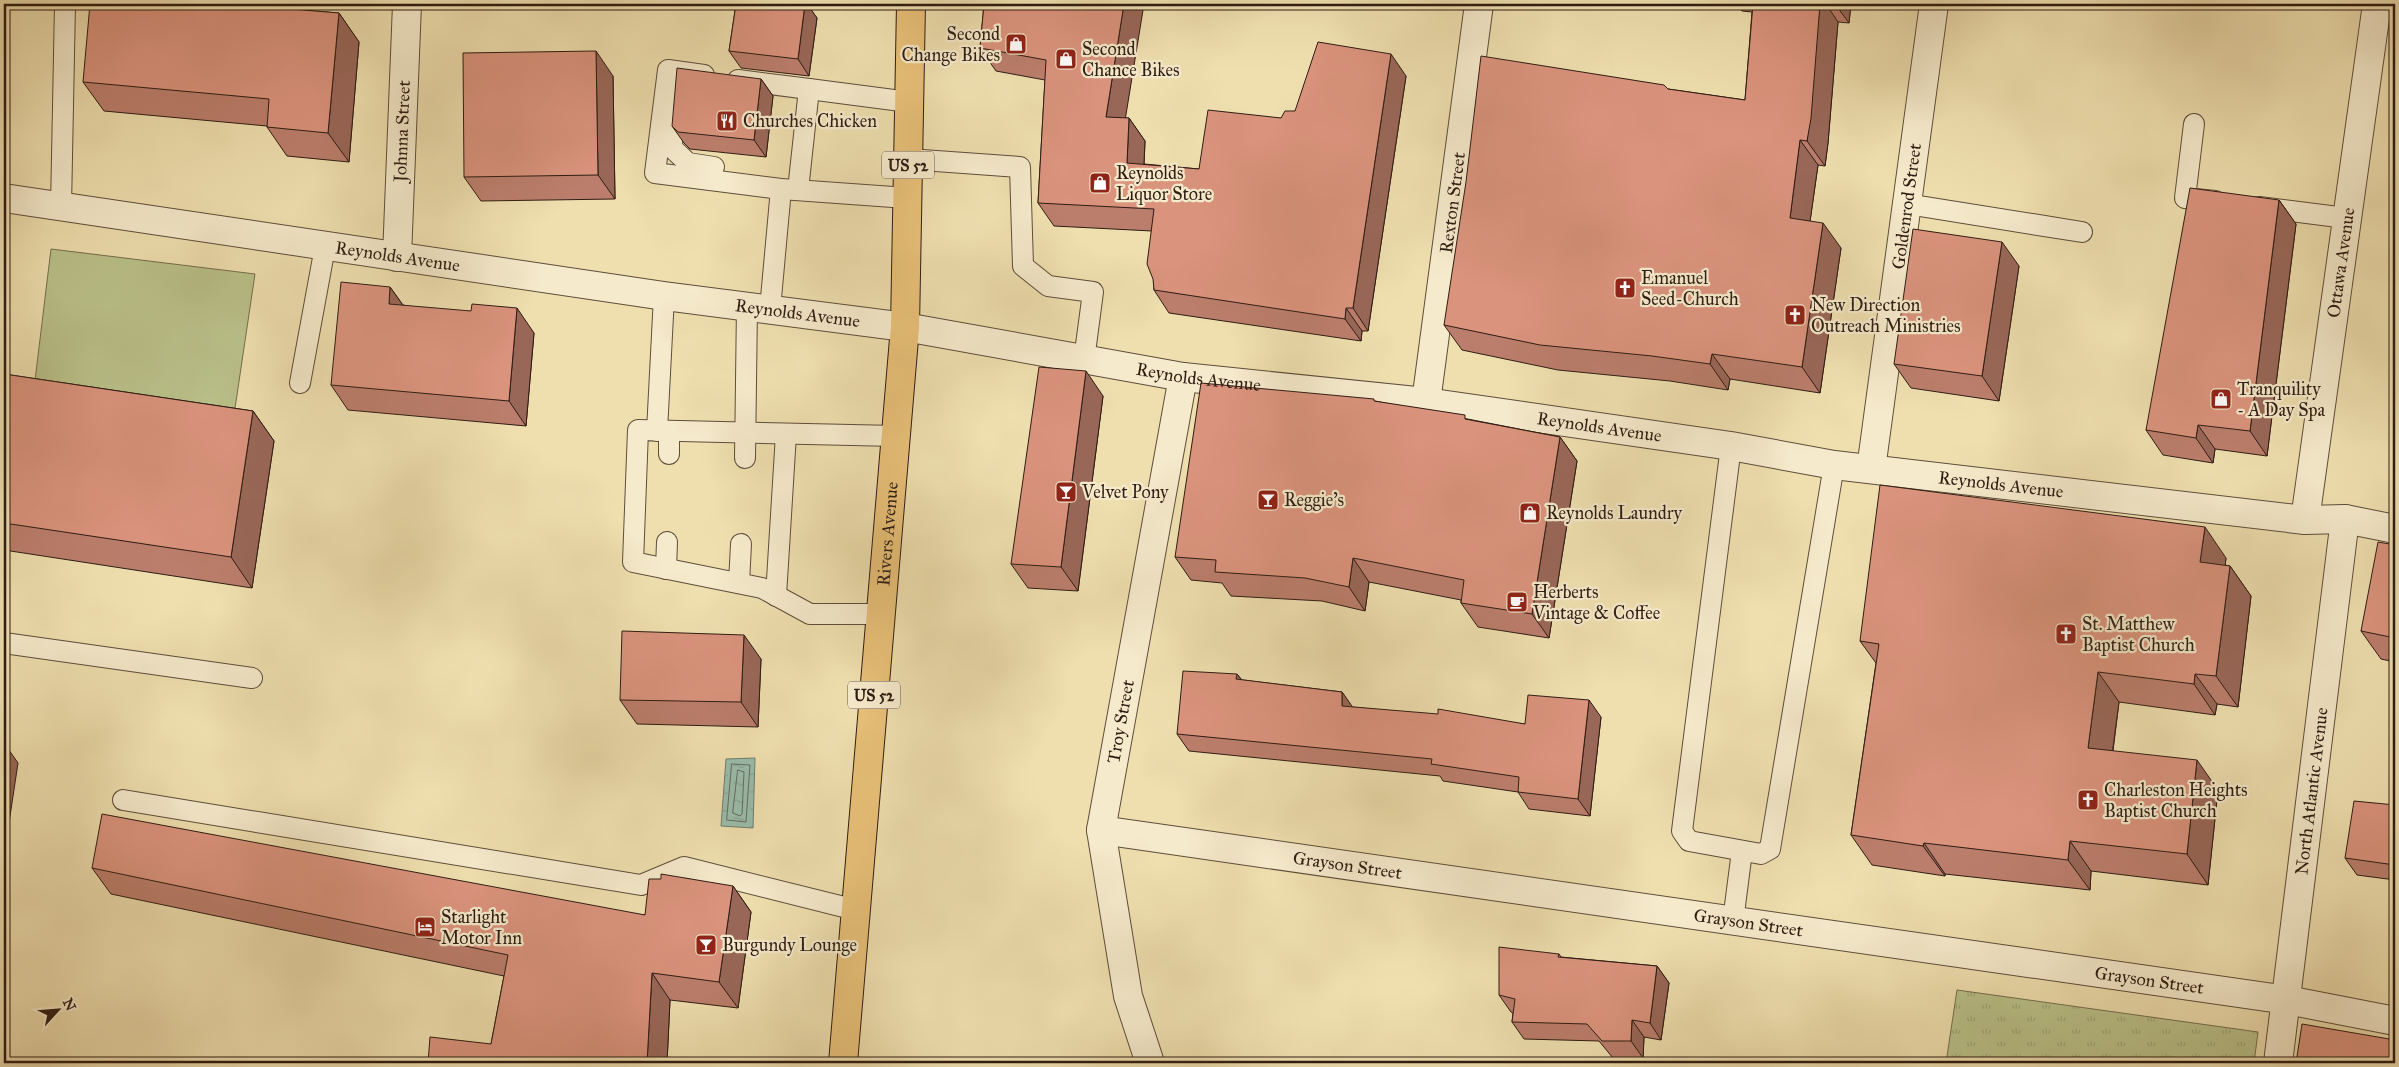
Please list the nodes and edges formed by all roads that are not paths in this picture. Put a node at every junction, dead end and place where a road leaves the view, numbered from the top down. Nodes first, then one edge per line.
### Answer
1 (65, 4) edge
2 (407, 4) edge
3 (910, 4) edge
4 (1479, 4) edge
5 (1934, 4) edge
6 (2377, 4) edge
7 (809, 89) junction
8 (665, 92) junction
9 (909, 102) junction
10 (2194, 124) dead end
11 (908, 158) junction
12 (782, 188) junction
13 (4, 198) edge
14 (907, 198) junction
15 (1907, 204) junction
16 (61, 207) junction
17 (2346, 218) junction
18 (2082, 232) dead end
19 (325, 246) junction
20 (397, 257) junction
21 (664, 296) junction
22 (759, 307) junction
23 (905, 327) junction
24 (1084, 360) junction
25 (1183, 377) junction
26 (300, 384) dead end
27 (1426, 402) junction
28 (663, 431) junction
29 (746, 433) junction
30 (786, 434) junction
31 (896, 436) junction
32 (1731, 446) junction
33 (669, 454) dead end
34 (745, 458) dead end
35 (1834, 465) junction
36 (1871, 469) junction
37 (2305, 520) junction
38 (2345, 520) junction
39 (2395, 529) edge
40 (667, 542) dead end
41 (742, 544) dead end
42 (666, 569) junction
43 (739, 583) junction
44 (776, 596) junction
45 (881, 614) junction
46 (4, 643) edge
47 (252, 678) dead end
48 (123, 800) dead end
49 (1101, 830) junction
50 (1742, 850) junction
51 (856, 910) junction
52 (1733, 921) junction
53 (2287, 1000) junction
54 (2395, 1021) edge
55 (843, 1063) edge
56 (1150, 1063) edge
57 (2278, 1063) edge

1 - 16 lane
2 - 20 street, Johnna Street
3 - 9 main road, Rivers Avenue / US 52
4 - 27 street, Rexton Street
5 - 15 street, Goldenrod Street
6 - 17 street, Ottawa Avenue
7 - 8 lane
7 - 9 lane
7 - 12 lane
8 - 12 lane
8 - 12 lane
9 - 11 main road, Rivers Avenue / US 52
10 - 17 lane
11 - 14 main road, Rivers Avenue / US 52
11 - 24 lane
12 - 14 lane
12 - 22 lane
13 - 16 street, Reynolds Avenue
14 - 23 main road, Rivers Avenue / US 52
15 - 18 lane
15 - 36 street, Goldenrod Street
16 - 19 street, Reynolds Avenue
17 - 37 street, Ottawa Avenue
19 - 20 street, Reynolds Avenue
19 - 26 lane
20 - 21 street, Reynolds Avenue
21 - 22 street, Reynolds Avenue
21 - 28 lane
22 - 23 street, Reynolds Avenue
22 - 29 lane
23 - 24 street, Reynolds Avenue
23 - 31 main road, Rivers Avenue / US 52
24 - 25 street, Reynolds Avenue
25 - 27 street, Reynolds Avenue
25 - 49 street, Troy Street
27 - 32 street, Reynolds Avenue
28 - 29 lane
28 - 33 lane
28 - 42 lane
29 - 30 lane
29 - 34 lane
30 - 31 lane
30 - 44 lane
31 - 45 main road, Rivers Avenue / US 52
32 - 35 street, Reynolds Avenue
32 - 50 lane
35 - 36 street, Reynolds Avenue
35 - 50 lane
36 - 37 street, Reynolds Avenue
37 - 38 street, Reynolds Avenue
38 - 39 street, Reynolds Avenue
38 - 53 street, North Atlantic Avenue
40 - 42 lane
41 - 43 lane
42 - 43 lane
43 - 44 lane
44 - 45 lane
45 - 51 main road, Rivers Avenue / US 52
46 - 47 lane
48 - 51 lane
49 - 52 street, Grayson Street
49 - 56 street, Troy Street
50 - 52 lane
51 - 55 main road, Rivers Avenue / US 52
52 - 53 street, Grayson Street
53 - 54 street, Grayson Street
53 - 57 street, North Atlantic Avenue

